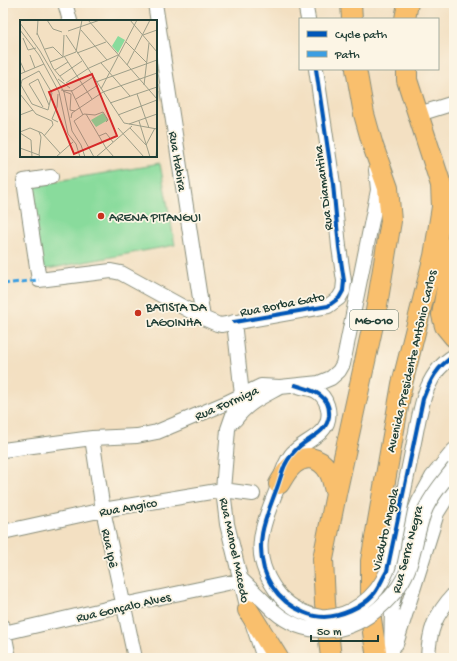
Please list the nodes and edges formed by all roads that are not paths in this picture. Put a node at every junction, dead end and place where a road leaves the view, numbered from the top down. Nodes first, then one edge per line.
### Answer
1 (65, 3) edge
2 (155, 3) edge
3 (305, 3) edge
4 (351, 3) edge
5 (408, 3) edge
6 (308, 18) edge
7 (352, 18) edge
8 (405, 18) edge
9 (70, 20) edge
10 (156, 20) edge
11 (157, 29) edge
12 (160, 69) edge
13 (316, 70) edge
14 (356, 70) edge
15 (407, 70) edge
16 (454, 103) edge
17 (419, 114) junction
18 (374, 146) junction
19 (51, 177) dead end
20 (441, 185) junction
21 (454, 208) edge
22 (454, 246) edge
23 (334, 302) joint
24 (203, 318) junction
25 (234, 322) junction
26 (454, 337) edge
27 (454, 356) edge
28 (239, 365) junction
29 (295, 385) junction
30 (261, 386) junction
31 (280, 387) junction
32 (242, 395) junction
33 (228, 429) junction
34 (92, 438) junction
35 (3, 450) edge
36 (454, 450) edge
37 (454, 468) edge
38 (278, 484) junction
39 (454, 486) edge
40 (223, 490) junction
41 (253, 494) dead end
42 (336, 494) junction
43 (103, 510) junction
44 (3, 532) edge
45 (242, 580) junction
46 (454, 595) edge
47 (123, 605) junction
48 (248, 610) junction
49 (4, 630) edge
50 (9, 658) edge
51 (135, 658) edge
52 (264, 658) edge
53 (278, 658) edge
54 (331, 658) edge
55 (377, 658) edge
56 (391, 658) edge
57 (428, 658) edge

1 - 9 street
2 - 10 street, Rua Itabira
3 - 6 street
4 - 7 highway
5 - 8 highway
11 - 12 street, Rua Itabira
12 - 24 street, Rua Itabira
13 - 23 street, Rua Diamantina
14 - 18 highway, MG-010
15 - 17 highway, Avenida Presidente Antônio Carlos / MG-010
16 - 17 street
17 - 20 highway, Avenida Presidente Antônio Carlos / MG-010
18 - 29 street, Rua Formiga
18 - 42 highway, MG-010
19 - 24 street, Rua Borba Gato
20 - 21 highway
20 - 55 highway, Avenida Presidente Antônio Carlos / MG-010
22 - 26 highway
23 - 25 street, Rua Borba Gato
24 - 25 street, Rua Borba Gato
25 - 28 street
27 - 38 street, Viaduto Angola, bridge
28 - 30 street
28 - 32 street
29 - 31 street, Rua Formiga
29 - 38 street, Viaduto Angola
30 - 31 street, Rua Formiga
30 - 32 street, Rua Formiga
31 - 33 street
32 - 33 street, Rua Manoel Macedo
32 - 34 street, Rua Formiga
33 - 40 street, Rua Manoel Macedo
34 - 35 street, Rua Formiga
34 - 43 street, Rua Ipê
36 - 56 street, Rua Serra Negra
37 - 45 street, bridge
38 - 42 highway
39 - 56 street, Rua Serra Negra
40 - 41 street, Rua Angico
40 - 43 street, Rua Angico
40 - 45 street, Rua Manoel Macedo
42 - 54 highway, MG-010
43 - 44 street, Rua Angico
43 - 47 street, Rua Ipê
45 - 47 street, Rua Gonçalo Alves
45 - 48 street, Rua Manoel Macedo
46 - 57 street
47 - 49 street, Rua Gonçalo Alves
47 - 51 street, Rua Ipê
48 - 52 street, Rua Manoel Macedo
48 - 53 highway
49 - 50 street

